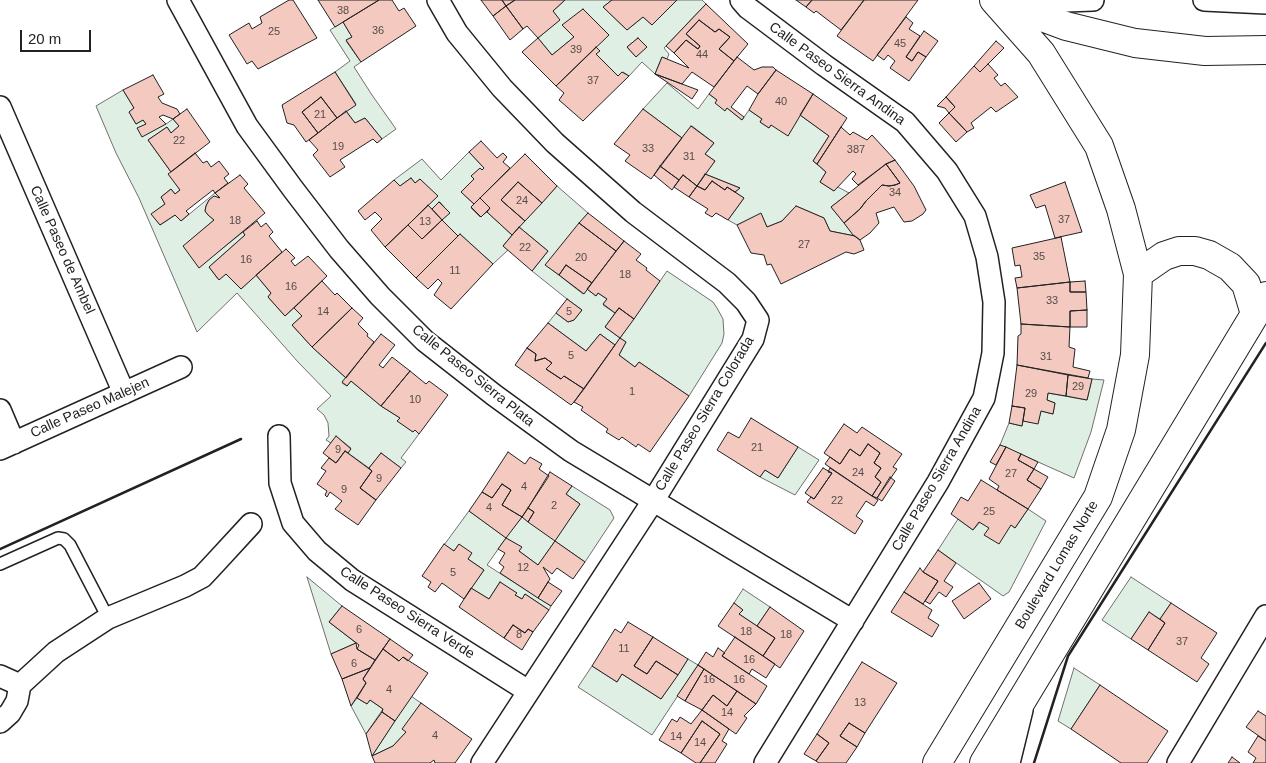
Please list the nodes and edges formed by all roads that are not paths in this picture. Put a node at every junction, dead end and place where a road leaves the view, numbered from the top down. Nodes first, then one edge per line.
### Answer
1 (178, 0) edge
2 (438, 0) edge
3 (741, 0) edge
4 (1092, 0) edge
5 (1204, 0) edge
6 (1000, 1) edge
7 (1252, 1) edge
8 (1266, 50) edge
9 (0, 107) edge
10 (1138, 274) junction
11 (1261, 305) edge
12 (181, 367) dead end
13 (124, 393) junction
14 (0, 410) edge
15 (279, 436) dead end
16 (7, 446) edge
17 (653, 501) junction
18 (251, 524) dead end
19 (0, 564) edge
20 (1266, 616) edge
21 (108, 618) junction
22 (853, 621) junction
23 (0, 676) edge
24 (20, 685) junction
25 (528, 691) junction
26 (1027, 693) junction
27 (0, 722) edge
28 (482, 763) edge
29 (765, 763) edge
30 (937, 763) edge
31 (984, 763) edge
32 (1009, 763) edge
33 (1178, 763) edge

1 - 17 street, Calle Paseo Sierra Plata
2 - 17 street, Calle Paseo Sierra Colorada
3 - 22 street, Calle Paseo Sierra Andina
4 - 6 street
5 - 7 street
6 - 8 street
6 - 10 street, Boulevard Lomas Norte
9 - 13 street, Calle Paseo de Ambel
10 - 11 street
10 - 30 street, Boulevard Lomas Norte
11 - 26 street
12 - 13 street, Calle Paseo Malejen
13 - 16 street, Calle Paseo Malejen
14 - 16 street
15 - 25 street, Calle Paseo Sierra Verde
17 - 22 street, Calle Paseo Sierra Plata
17 - 25 street, Calle Paseo Sierra Colorada
18 - 21 street
19 - 21 lane
20 - 33 street
21 - 24 street
22 - 29 street, Calle Paseo Sierra Andina
23 - 24 street
24 - 27 street
25 - 28 street, Calle Paseo Sierra Colorada
26 - 31 street
26 - 32 street

